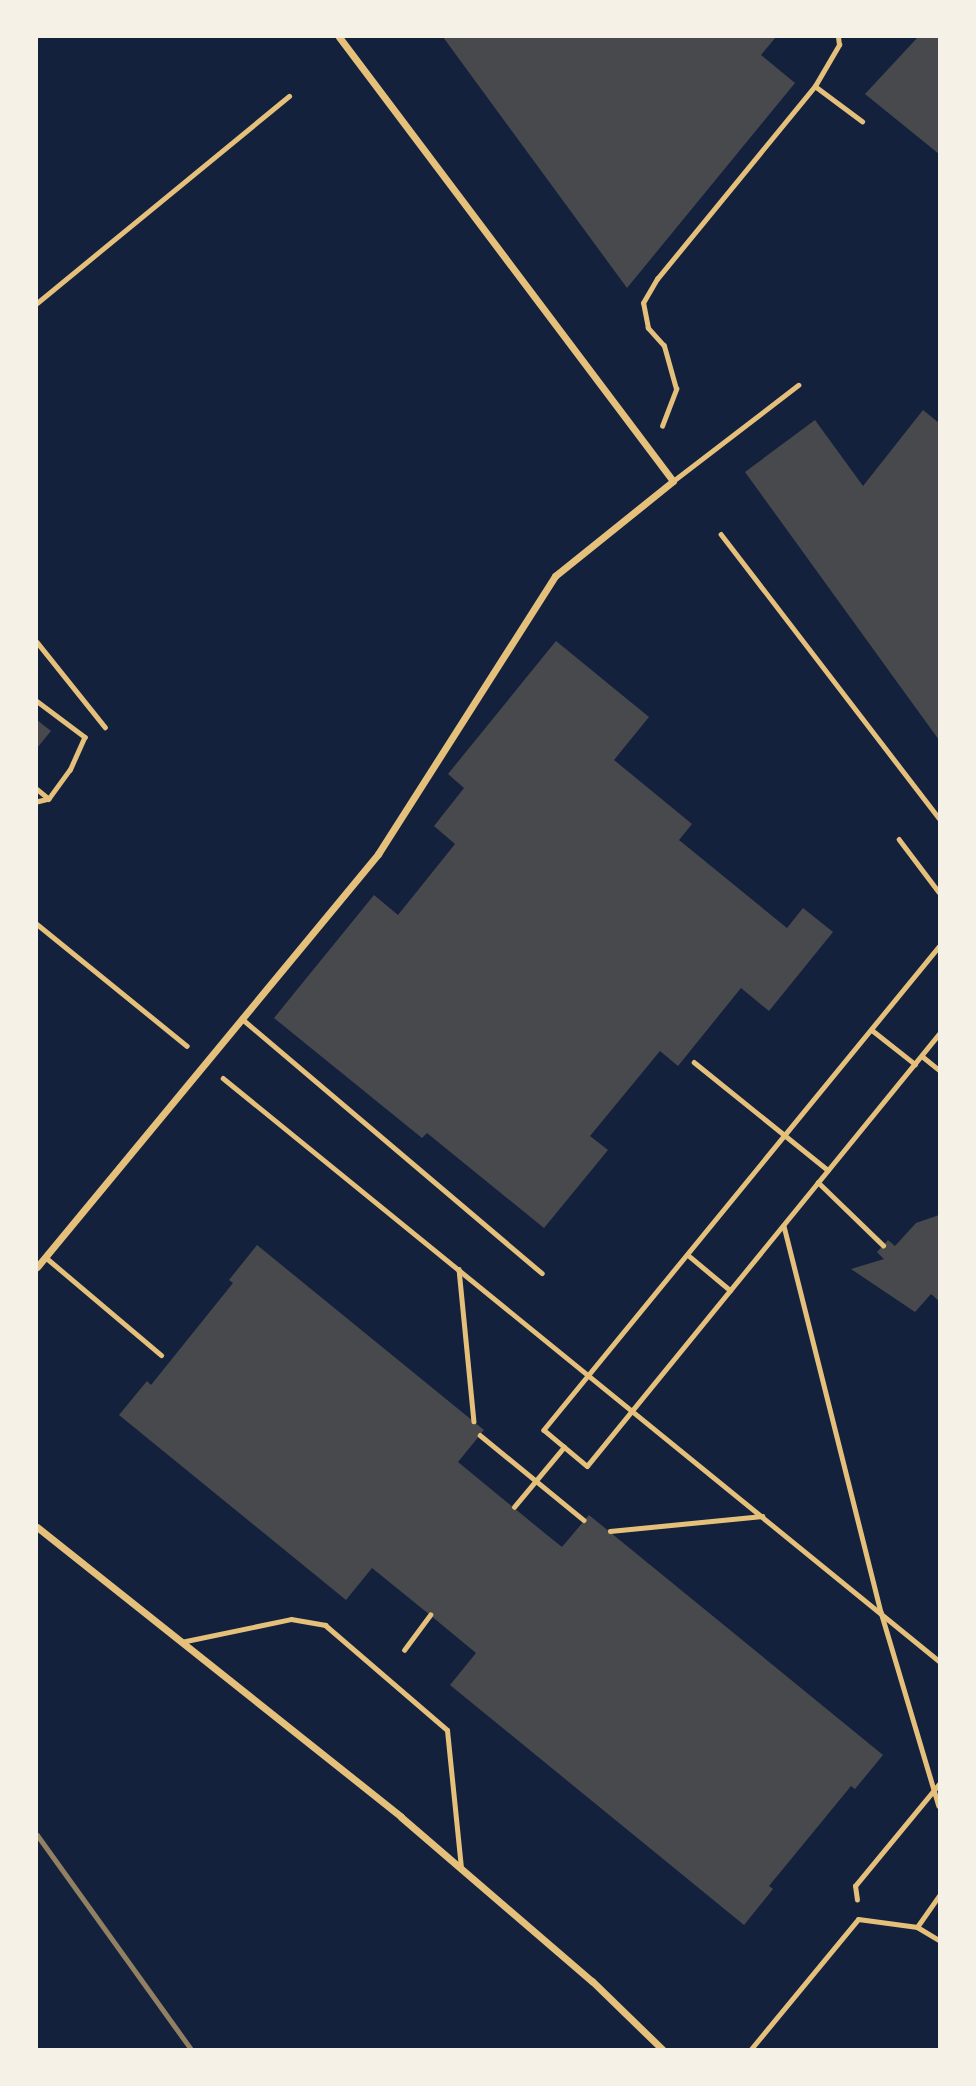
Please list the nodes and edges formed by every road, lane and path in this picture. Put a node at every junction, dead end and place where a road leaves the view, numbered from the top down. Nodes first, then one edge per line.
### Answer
1 (338, 37) edge
2 (838, 37) edge
3 (815, 86) junction
4 (289, 96) dead end
5 (862, 121) dead end
6 (37, 303) edge
7 (798, 385) dead end
8 (662, 426) dead end
9 (673, 481) junction
10 (721, 534) dead end
11 (37, 642) edge
12 (37, 701) edge
13 (105, 727) dead end
14 (37, 789) edge
15 (49, 799) junction
16 (37, 802) edge
17 (939, 818) edge
18 (899, 839) dead end
19 (939, 892) edge
20 (37, 924) edge
21 (939, 947) edge
22 (242, 1019) junction
23 (872, 1030) junction
24 (939, 1034) edge
25 (187, 1046) dead end
26 (922, 1056) junction
27 (694, 1062) dead end
28 (915, 1065) junction
29 (939, 1070) edge
30 (223, 1078) dead end
31 (785, 1136) junction
32 (828, 1170) junction
33 (818, 1182) junction
34 (784, 1225) junction
35 (883, 1245) dead end
36 (688, 1255) junction
37 (45, 1257) junction
38 (37, 1267) edge
39 (459, 1269) junction
40 (542, 1273) dead end
41 (730, 1290) junction
42 (161, 1355) dead end
43 (589, 1375) junction
44 (632, 1410) junction
45 (474, 1421) dead end
46 (480, 1435) dead end
47 (565, 1447) junction
48 (536, 1480) junction
49 (514, 1507) dead end
50 (762, 1516) junction
51 (584, 1520) dead end
52 (37, 1527) edge
53 (610, 1531) dead end
54 (881, 1612) junction
55 (430, 1615) dead end
56 (181, 1642) junction
57 (404, 1650) dead end
58 (939, 1661) edge
59 (939, 1784) edge
60 (934, 1790) junction
61 (939, 1806) edge
62 (461, 1869) junction
63 (939, 1896) edge
64 (858, 1919) junction
65 (917, 1927) junction
66 (939, 1940) edge
67 (662, 2049) edge
68 (751, 2049) edge

1 - 9 street
2 - 3 path
3 - 5 path
3 - 8 path
4 - 6 path
7 - 9 lane
9 - 22 street
10 - 17 path
11 - 13 path
12 - 15 path
14 - 15 path
15 - 16 path
18 - 19 path
20 - 25 path
21 - 23 path
22 - 37 street
22 - 40 lane
23 - 28 path
23 - 31 path
24 - 26 path
26 - 28 path
26 - 29 path
27 - 31 path
28 - 32 path
30 - 39 path
31 - 32 path
31 - 36 path
32 - 33 path
33 - 34 path
33 - 35 path
34 - 41 path
34 - 54 path
36 - 41 path
36 - 43 path
37 - 38 street
37 - 42 lane
39 - 43 path
39 - 45 path
41 - 44 path
43 - 44 path
43 - 47 path
44 - 47 path
44 - 50 path
46 - 48 path
47 - 48 path
48 - 49 path
48 - 51 path
50 - 53 path
50 - 54 path
52 - 56 street
54 - 58 path
54 - 60 path
55 - 57 path
56 - 62 street
56 - 62 lane
59 - 60 path
60 - 61 path
60 - 64 path
62 - 67 street
63 - 65 lane
64 - 65 lane
64 - 68 lane
65 - 66 lane

